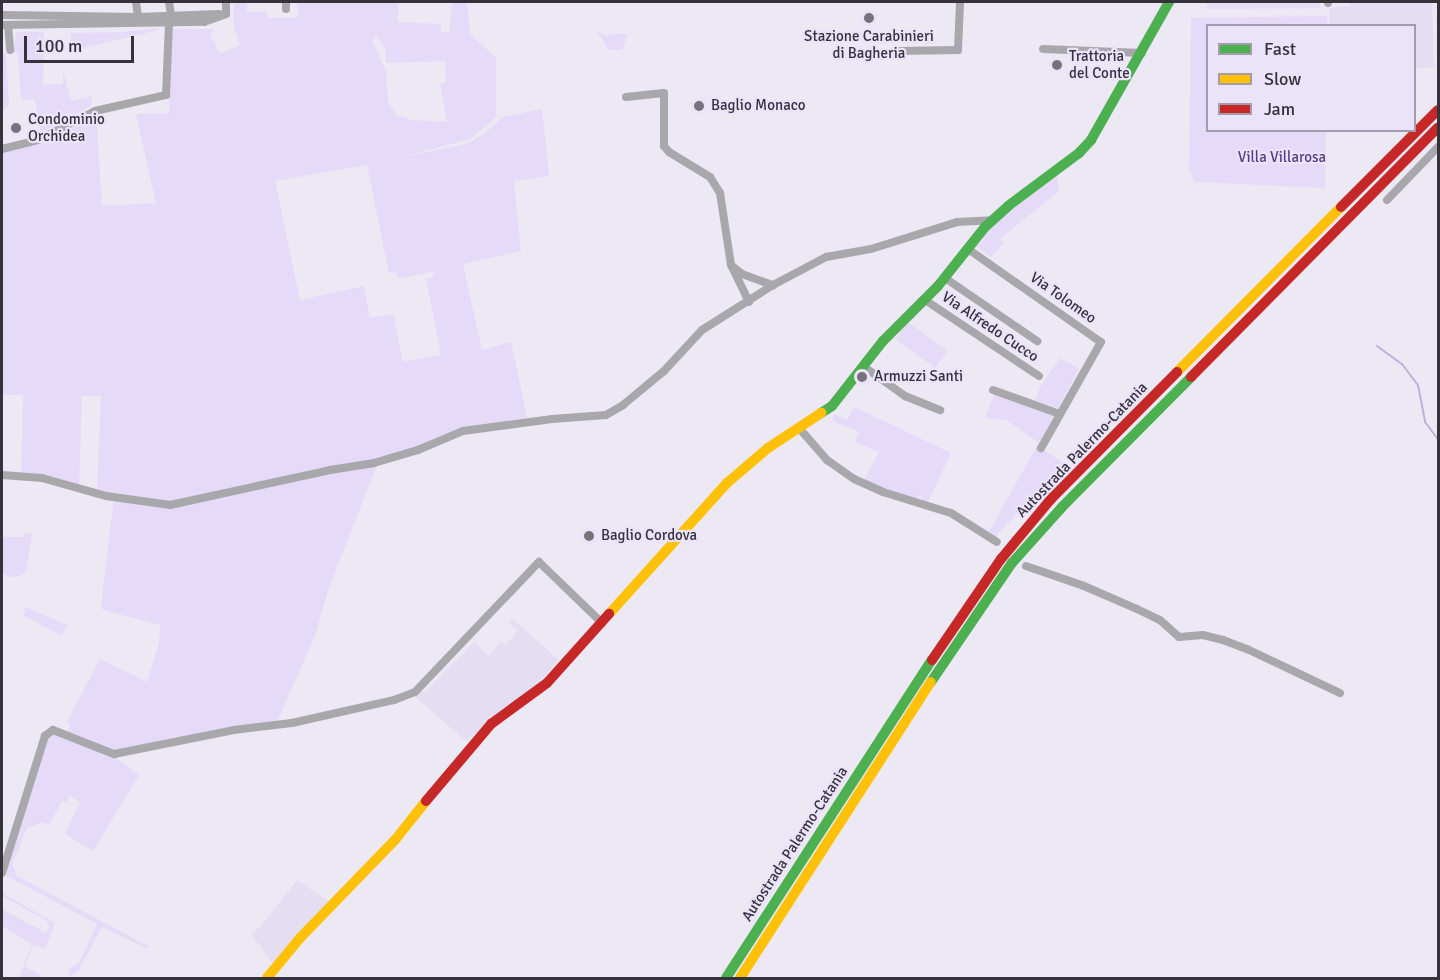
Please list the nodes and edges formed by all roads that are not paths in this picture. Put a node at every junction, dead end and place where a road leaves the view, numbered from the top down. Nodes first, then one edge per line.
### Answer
1 (136, 2) edge
2 (169, 2) edge
3 (226, 2) edge
4 (960, 2) edge
5 (1165, 3) edge
6 (2, 15) edge
7 (138, 16) junction
8 (170, 19) junction
9 (5, 25) edge
10 (1043, 49) dead end
11 (10, 50) dead end
12 (898, 51) dead end
13 (1142, 53) junction
14 (626, 97) dead end
15 (1438, 110) edge
16 (1438, 127) edge
17 (1438, 147) edge
18 (2, 149) edge
19 (1387, 200) dead end
20 (992, 220) junction
21 (968, 249) junction
22 (731, 265) junction
23 (746, 276) junction
24 (945, 278) junction
25 (773, 285) junction
26 (740, 287) junction
27 (925, 300) junction
28 (749, 302) junction
29 (1037, 341) dead end
30 (863, 366) junction
31 (1039, 376) dead end
32 (993, 390) dead end
33 (940, 410) dead end
34 (1060, 414) junction
35 (799, 428) junction
36 (1041, 448) dead end
37 (2, 475) edge
38 (996, 542) dead end
39 (1026, 566) dead end
40 (602, 623) junction
41 (1340, 693) dead end
42 (2, 873) edge
43 (267, 978) edge
44 (726, 978) edge
45 (740, 978) edge

1 - 7 street
2 - 8 street
3 - 8 street
4 - 12 street
5 - 13 main road
6 - 7 street
7 - 8 street
8 - 9 street
8 - 18 street
9 - 11 street
10 - 13 street
13 - 20 main road
14 - 22 street
15 - 44 main road, Autostrada Palermo-Catania
16 - 45 main road, Autostrada Palermo-Catania
17 - 19 street
20 - 21 main road
20 - 25 street
21 - 24 main road
21 - 34 street, Via Tolomeo
22 - 23 street
22 - 26 street
23 - 25 street
23 - 26 street
24 - 27 main road
24 - 29 street
25 - 28 street
26 - 28 street
27 - 30 main road
27 - 31 street, Via Alfredo Cucco
28 - 37 street
30 - 33 street
30 - 35 main road
32 - 34 street
34 - 36 street, Via Tolomeo
35 - 38 street
35 - 40 main road
39 - 41 street
40 - 42 street
40 - 43 main road

